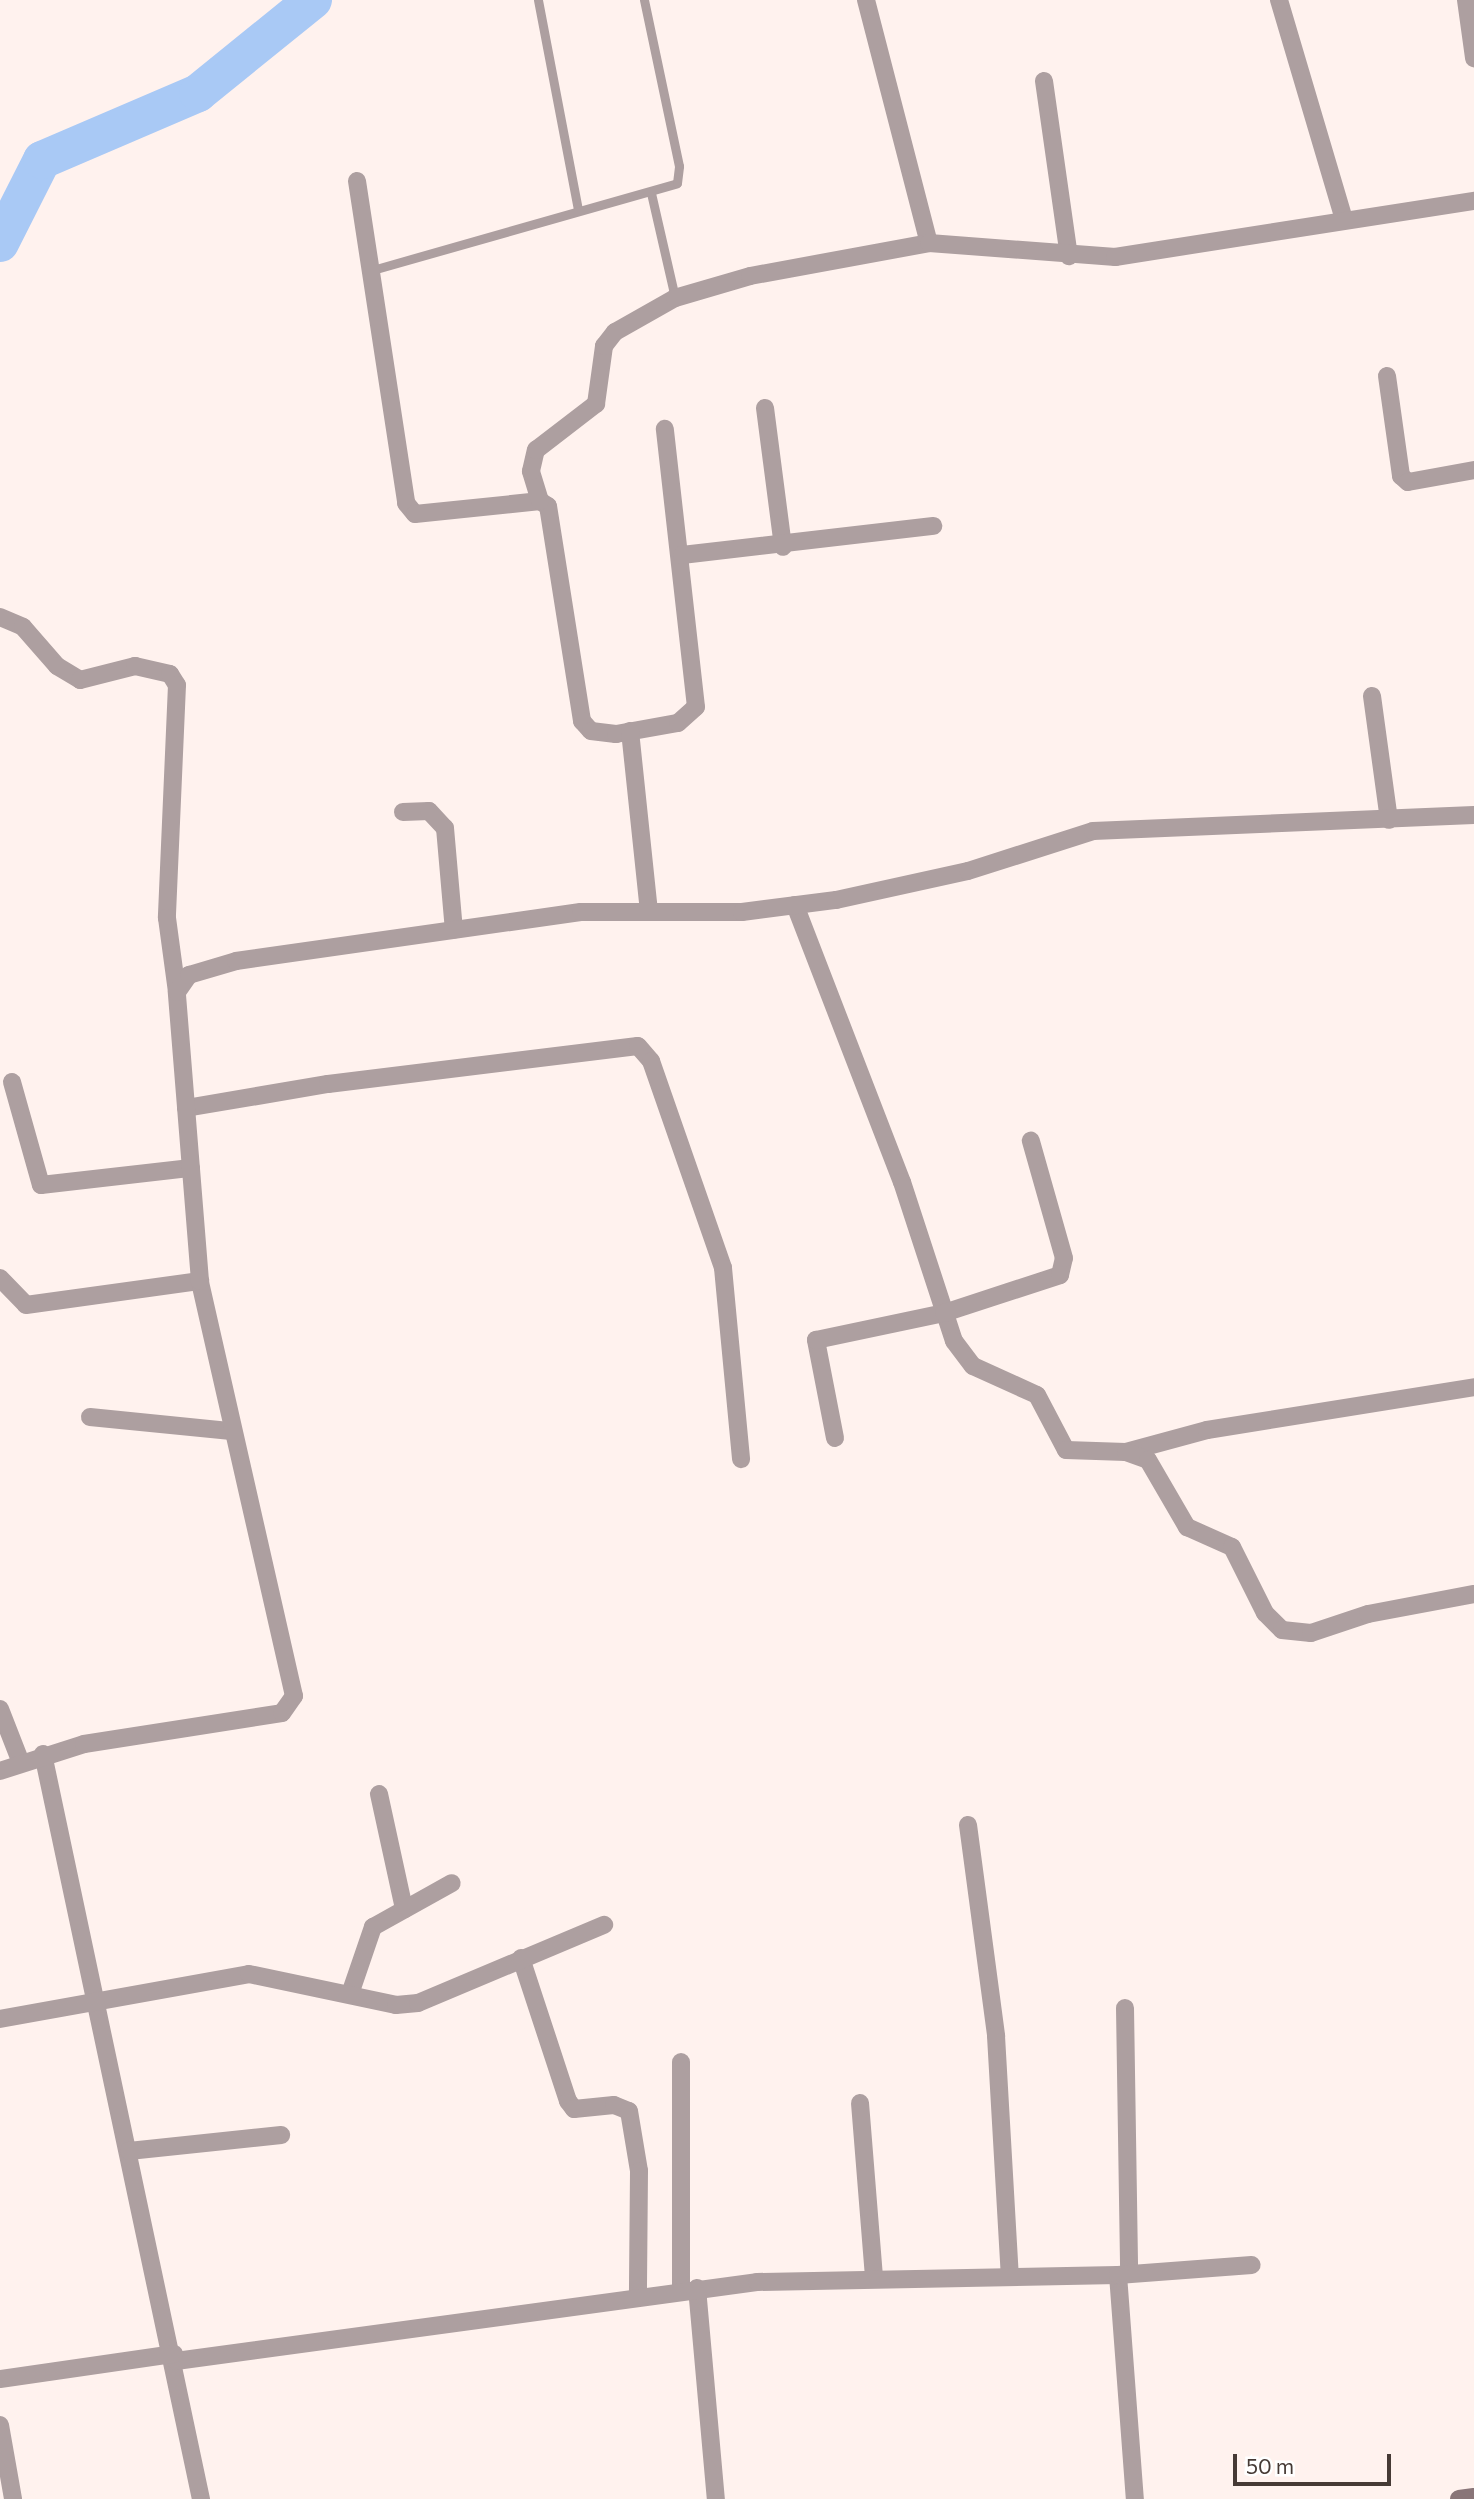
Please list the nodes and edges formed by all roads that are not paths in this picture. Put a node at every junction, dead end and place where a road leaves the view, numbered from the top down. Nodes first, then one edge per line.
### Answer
1 (538, 0) edge
2 (644, 0) edge
3 (866, 0) edge
4 (1279, 0) edge
5 (1466, 0) edge
6 (1474, 58) edge
7 (1044, 81) dead end
8 (357, 181) dead end
9 (651, 193) junction
10 (1474, 201) edge
11 (578, 209) junction
12 (1344, 220) junction
13 (929, 243) junction
14 (1069, 256) junction
15 (369, 271) junction
16 (675, 298) junction
17 (1387, 376) dead end
18 (765, 408) dead end
19 (665, 429) dead end
20 (1474, 470) edge
21 (540, 501) junction
22 (933, 526) dead end
23 (783, 547) junction
24 (682, 555) junction
25 (0, 617) edge
26 (1372, 696) dead end
27 (630, 731) junction
28 (403, 812) dead end
29 (1474, 815) edge
30 (1389, 820) junction
31 (795, 905) junction
32 (649, 912) junction
33 (454, 930) junction
34 (177, 992) junction
35 (12, 1082) dead end
36 (186, 1108) junction
37 (1031, 1141) dead end
38 (191, 1168) junction
39 (0, 1278) edge
40 (200, 1281) junction
41 (944, 1313) junction
42 (1474, 1387) edge
43 (90, 1418) dead end
44 (231, 1431) junction
45 (835, 1438) dead end
46 (1126, 1452) junction
47 (741, 1459) dead end
48 (1474, 1594) edge
49 (0, 1710) edge
50 (43, 1754) junction
51 (21, 1763) junction
52 (0, 1771) edge
53 (379, 1794) dead end
54 (968, 1825) dead end
55 (452, 1883) dead end
56 (404, 1909) junction
57 (604, 1925) dead end
58 (521, 1958) junction
59 (350, 1994) junction
60 (95, 2000) junction
61 (1125, 2008) dead end
62 (0, 2020) edge
63 (681, 2063) dead end
64 (860, 2103) dead end
65 (281, 2135) dead end
66 (130, 2151) junction
67 (1252, 2264) dead end
68 (1123, 2274) junction
69 (873, 2276) junction
70 (1010, 2276) junction
71 (689, 2289) junction
72 (638, 2295) junction
73 (175, 2358) junction
74 (0, 2379) edge
75 (0, 2425) edge
76 (1474, 2497) edge
77 (13, 2499) edge
78 (201, 2499) edge
79 (716, 2499) edge
80 (1135, 2499) edge
81 (1459, 2499) edge

1 - 11 lane
2 - 9 lane
3 - 13 street
4 - 12 street
5 - 6 street
7 - 14 street
8 - 15 street
9 - 11 lane
9 - 16 lane
10 - 12 street
11 - 15 lane
12 - 14 street
13 - 14 street
13 - 16 street
15 - 21 street
16 - 21 street
17 - 20 street
18 - 23 street
19 - 24 street
21 - 27 street
22 - 23 street
23 - 24 street
24 - 27 street
25 - 34 street
26 - 30 street
27 - 32 street
28 - 33 street
29 - 30 street
30 - 31 street
31 - 32 street
31 - 41 street
32 - 33 street
33 - 34 street
34 - 36 street
35 - 38 street
36 - 38 street
36 - 47 street
37 - 41 street
38 - 40 street
39 - 40 street
40 - 44 street
41 - 45 street
41 - 46 street
42 - 46 street
43 - 44 street
44 - 50 street
46 - 48 street
49 - 51 street
50 - 51 street
50 - 60 street
51 - 52 street
53 - 56 street
54 - 70 street
55 - 56 street
56 - 59 street
57 - 58 street
58 - 59 street
58 - 72 street
59 - 60 street
60 - 62 street
60 - 66 street
61 - 68 street
63 - 71 street
64 - 69 street
65 - 66 street
66 - 73 street
67 - 68 street
68 - 70 street
68 - 80 street
69 - 70 street
69 - 71 street
71 - 72 street
71 - 79 street
72 - 73 street
73 - 74 street
73 - 78 street
75 - 77 street
76 - 81 main road

